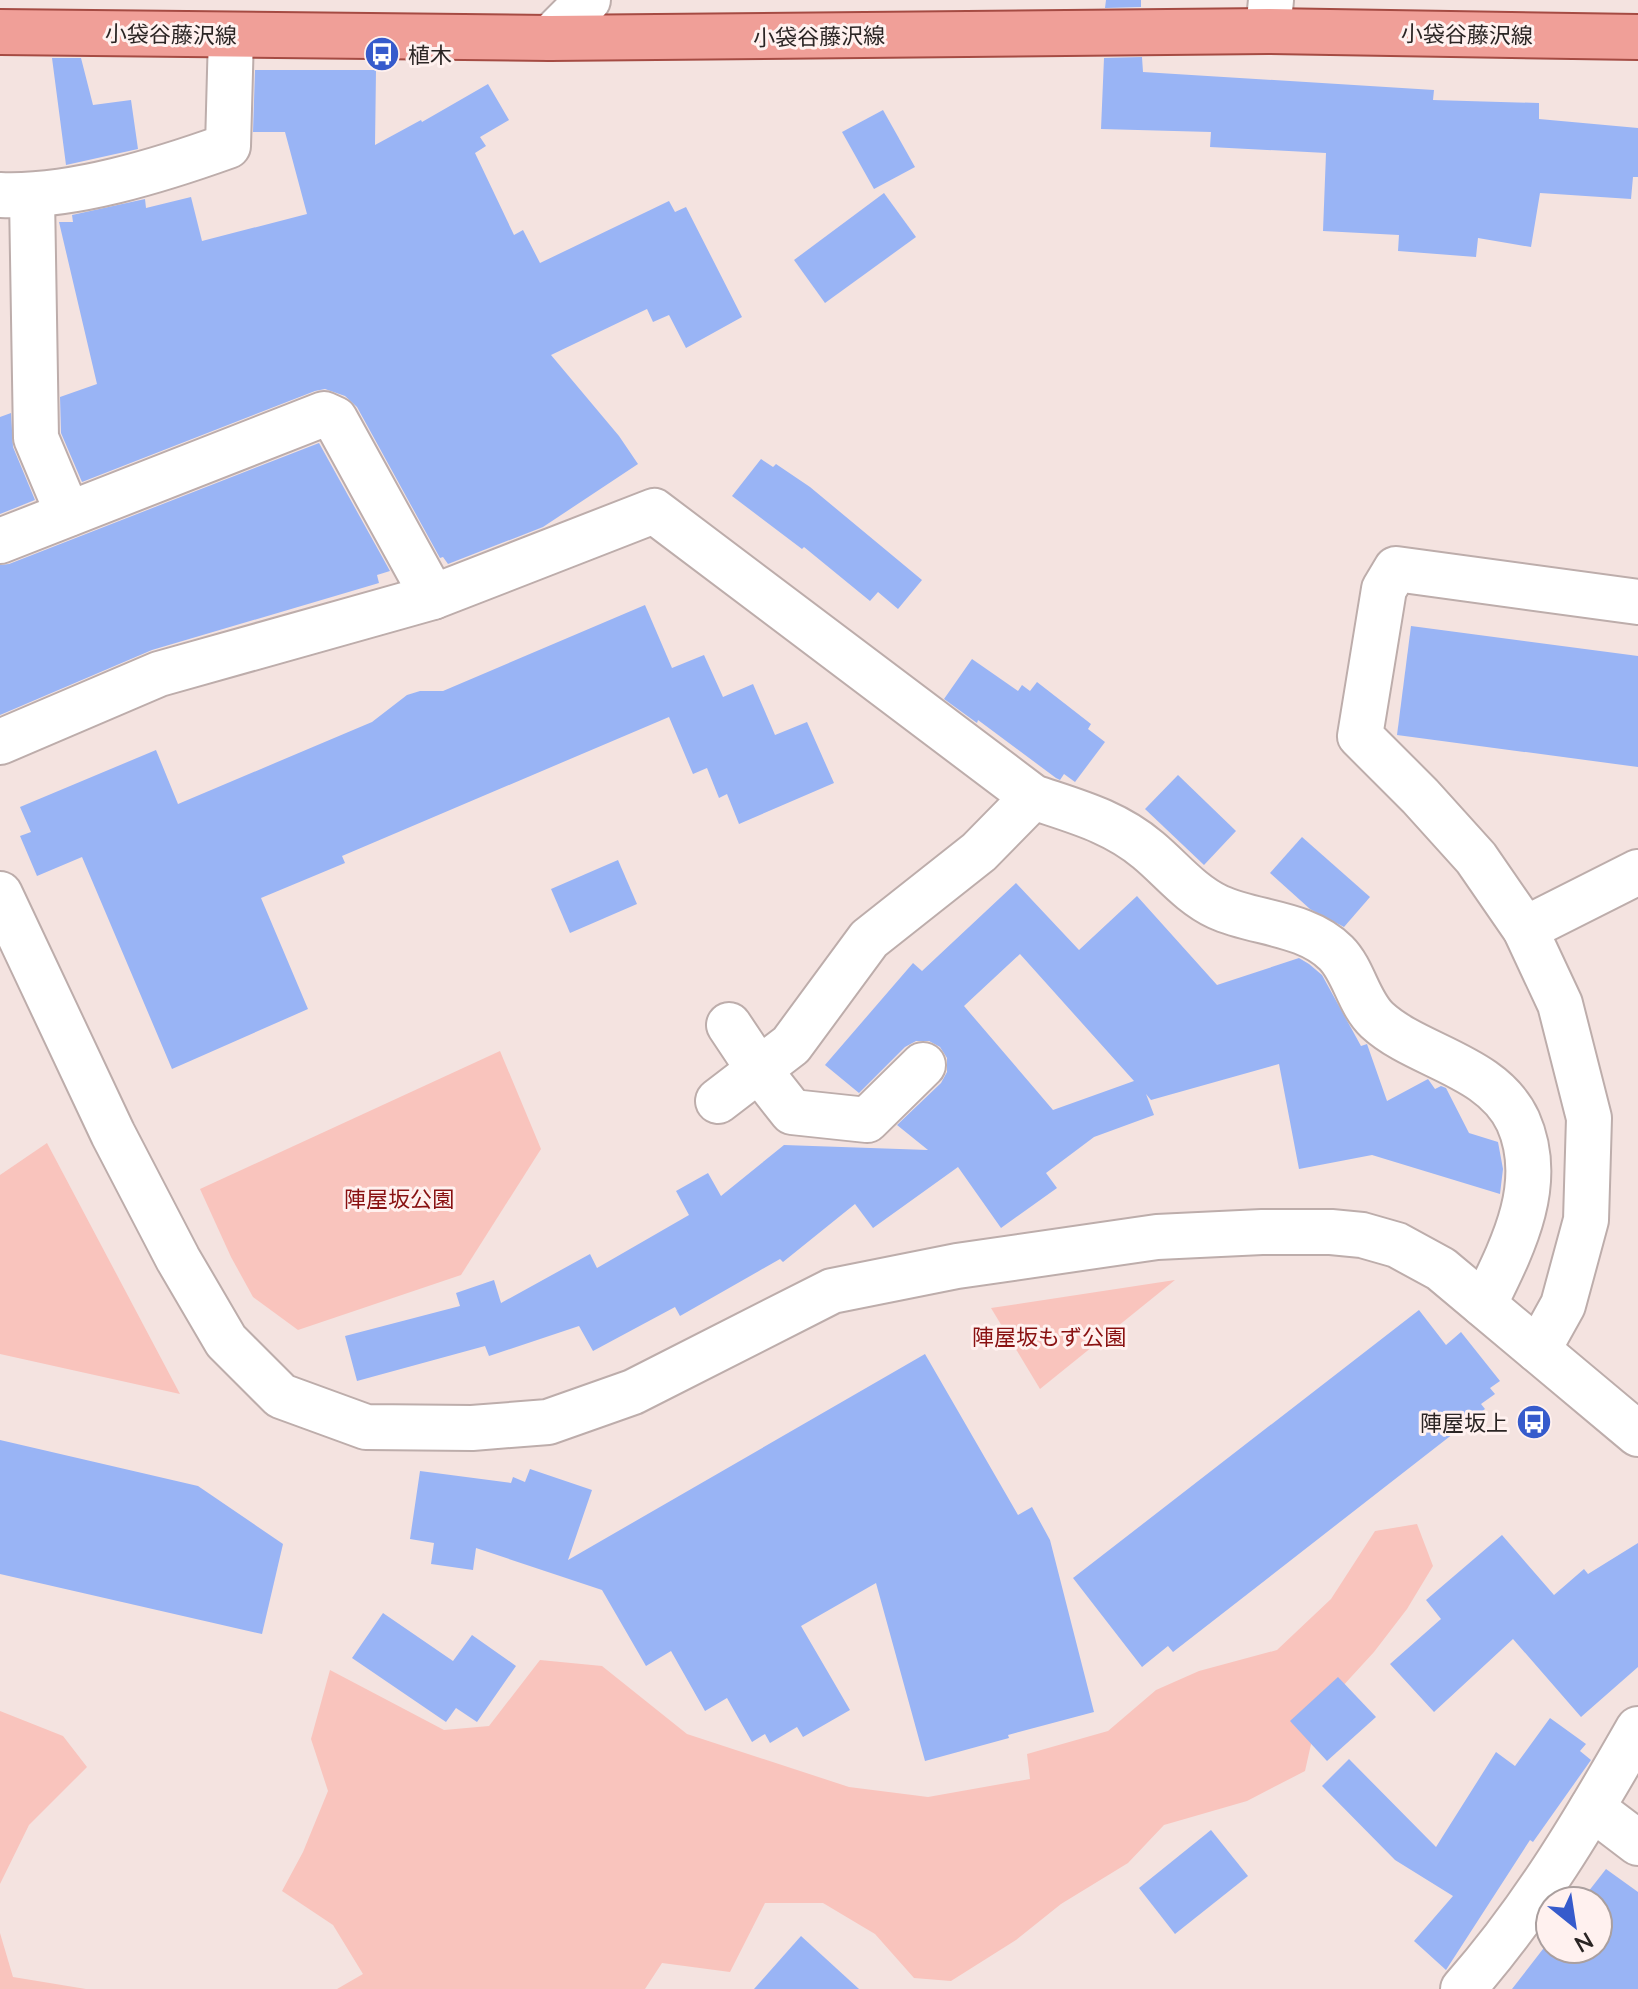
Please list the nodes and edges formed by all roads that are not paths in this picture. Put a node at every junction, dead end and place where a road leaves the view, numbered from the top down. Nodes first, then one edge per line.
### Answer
1 (588, 0) edge
2 (1270, 16) edge
3 (0, 32) edge
4 (231, 35) junction
5 (1638, 37) edge
6 (550, 38) junction
7 (16, 196) edge
8 (68, 514) junction
9 (0, 541) edge
10 (433, 597) junction
11 (1638, 602) edge
12 (0, 742) edge
13 (1033, 797) junction
14 (1638, 872) edge
15 (0, 894) edge
16 (1525, 929) junction
17 (729, 1025) dead end
18 (923, 1065) dead end
19 (759, 1070) junction
20 (718, 1101) dead end
21 (1484, 1305) junction
22 (1538, 1350) junction
23 (1638, 1434) edge
24 (1638, 1729) edge
25 (1592, 1808) junction
26 (1638, 1843) edge
27 (1463, 1989) edge

1 - 6 street
2 - 5 main road, 小袋谷藤沢線
2 - 6 main road, 小袋谷藤沢線
3 - 4 main road, 小袋谷藤沢線
4 - 6 main road, 小袋谷藤沢線
4 - 7 street
7 - 8 street
8 - 9 street
8 - 10 street
10 - 12 street
10 - 13 street
11 - 16 street
13 - 19 street
13 - 21 street
14 - 16 street
15 - 21 street
16 - 22 street
17 - 19 street
18 - 19 street
19 - 20 street
21 - 22 street
22 - 23 street
24 - 25 street
25 - 26 street
25 - 27 street

